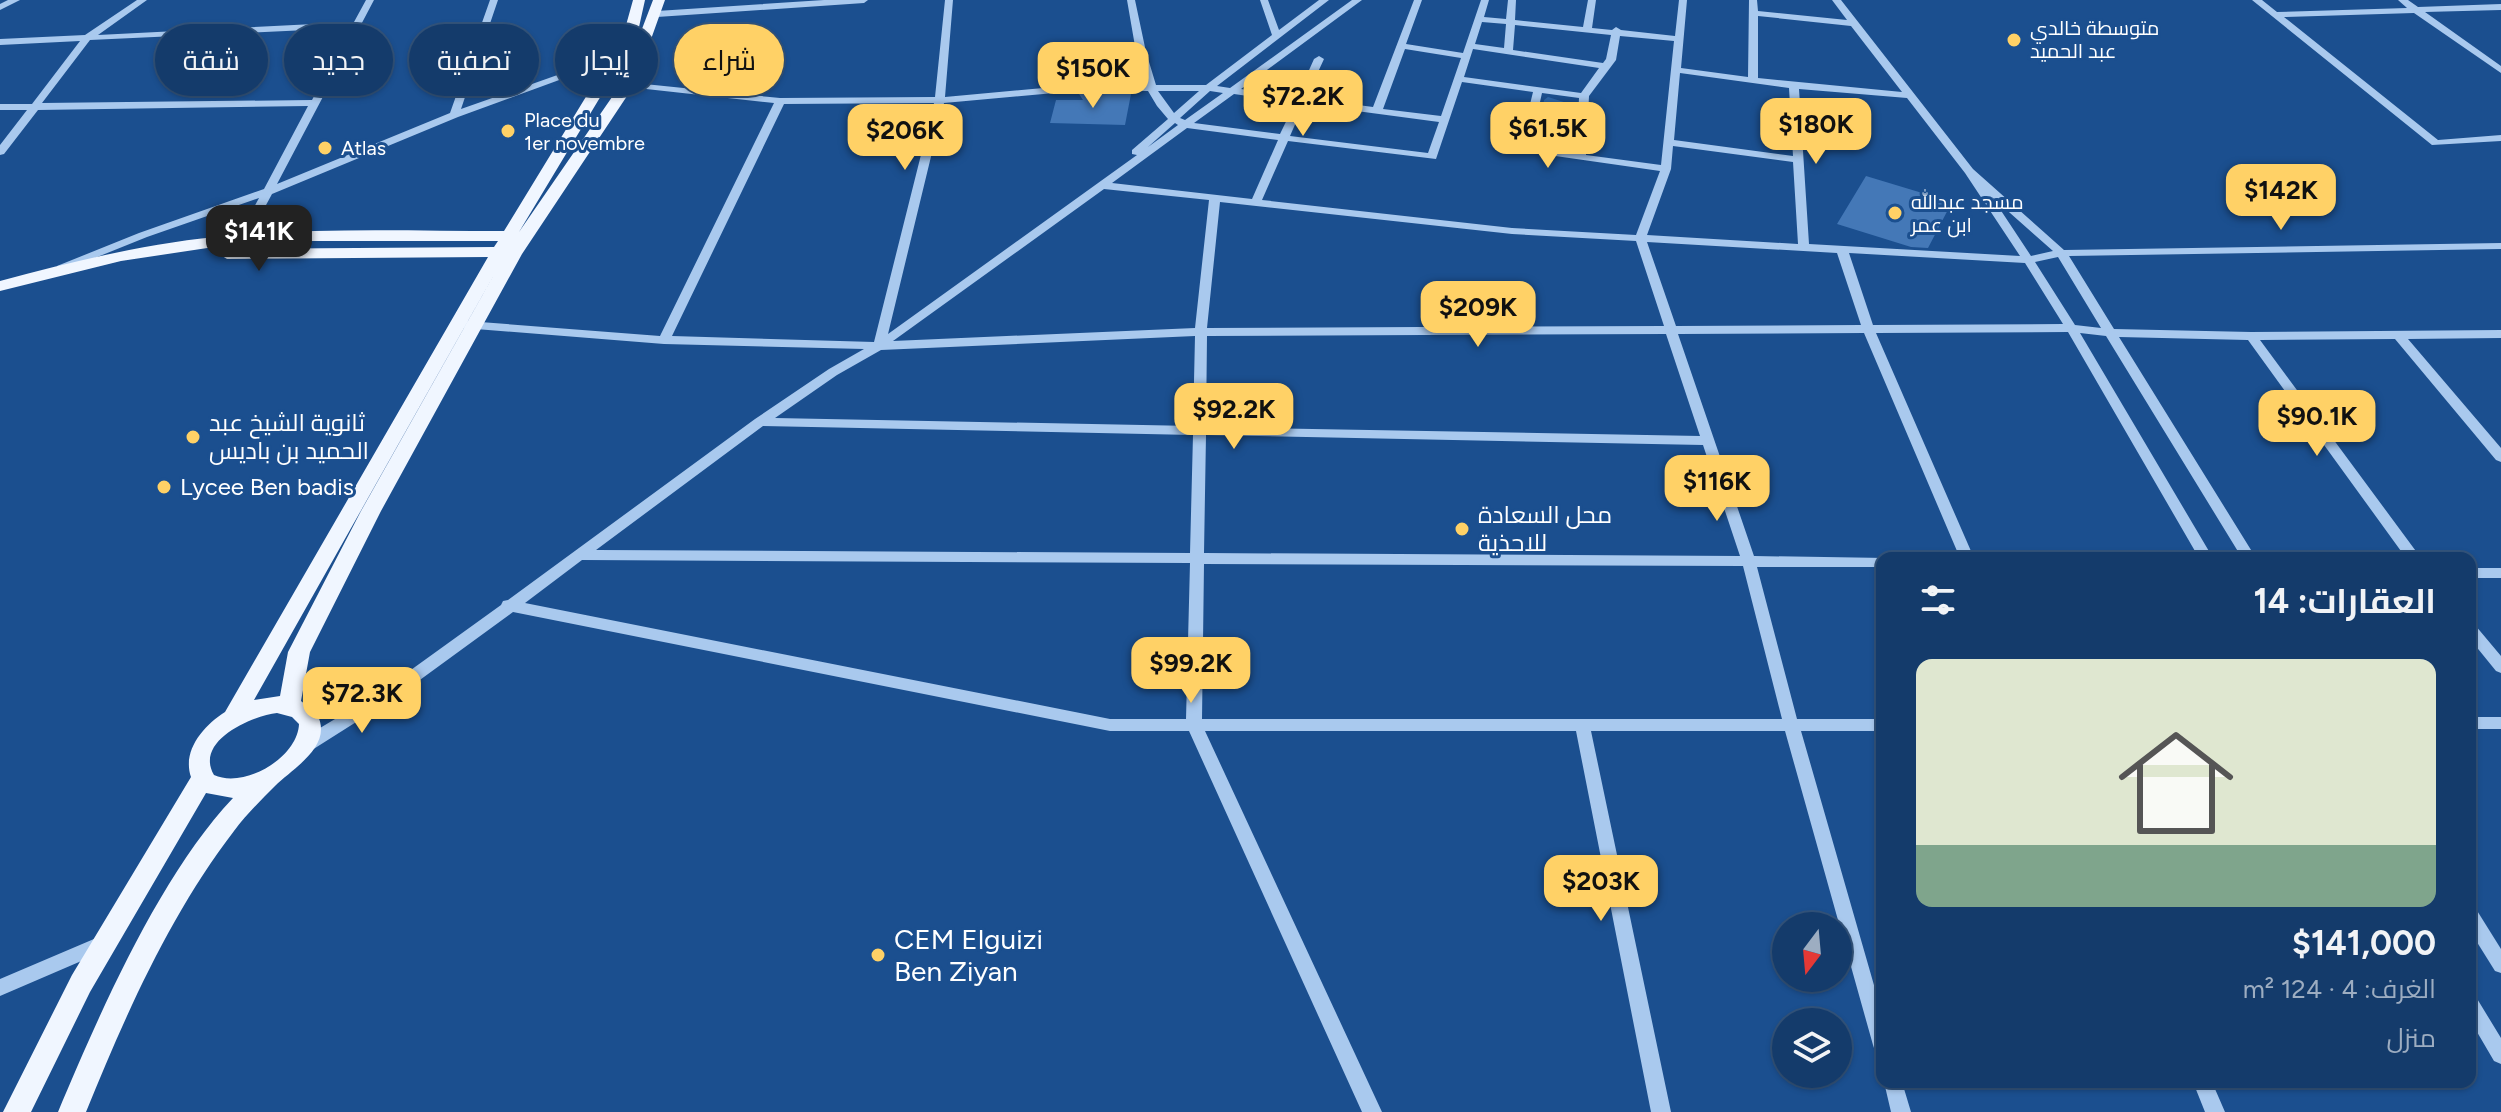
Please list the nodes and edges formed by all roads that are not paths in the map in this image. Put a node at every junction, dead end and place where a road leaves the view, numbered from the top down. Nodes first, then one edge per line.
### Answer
1 (16, 0) edge
2 (143, 0) edge
3 (370, 0) edge
4 (494, 0) edge
5 (639, 0) edge
6 (864, 0) edge
7 (949, 0) edge
8 (1131, 0) edge
9 (1264, 0) edge
10 (1325, 0) edge
11 (1358, 0) edge
12 (1418, 0) edge
13 (1485, 0) edge
14 (1512, 0) edge
15 (1592, 0) edge
16 (1683, 0) edge
17 (1753, 0) edge
18 (1836, 0) edge
19 (2256, 0) edge
20 (2402, 0) edge
21 (848, 1) edge
22 (0, 7) edge
23 (658, 7) edge
24 (2501, 7) edge
25 (2416, 10) junction
26 (1753, 13) junction
27 (2274, 15) junction
28 (1478, 19) junction
29 (1511, 21) junction
30 (1852, 23) junction
31 (356, 24) edge
32 (633, 24) edge
33 (284, 28) edge
34 (1587, 28) junction
35 (1616, 30) junction
36 (1277, 36) junction
37 (88, 37) junction
38 (1679, 39) junction
39 (0, 42) edge
40 (1402, 46) junction
41 (1468, 51) junction
42 (1508, 52) junction
43 (1319, 59) dead end
44 (1605, 66) junction
45 (1676, 70) junction
46 (2501, 70) edge
47 (555, 79) edge
48 (1458, 79) junction
49 (1753, 80) junction
50 (1794, 86) junction
51 (658, 87) edge
52 (1208, 88) junction
53 (1152, 90) junction
54 (1538, 90) junction
55 (1230, 92) junction
56 (1909, 95) junction
57 (317, 96) edge
58 (595, 96) edge
59 (619, 96) edge
60 (1584, 96) junction
61 (940, 100) junction
62 (780, 101) junction
63 (1300, 102) junction
64 (313, 103) junction
65 (36, 106) junction
66 (0, 107) edge
67 (1377, 111) junction
68 (454, 115) junction
69 (1170, 119) junction
70 (1445, 120) junction
71 (1185, 125) junction
72 (1284, 138) junction
73 (2501, 138) edge
74 (1669, 142) junction
75 (0, 152) edge
76 (1581, 157) junction
77 (1798, 160) junction
78 (1666, 169) junction
79 (1969, 171) junction
80 (1101, 185) junction
81 (269, 191) junction
82 (1215, 198) junction
83 (1255, 203) junction
84 (1640, 238) junction
85 (513, 244) junction
86 (240, 246) junction
87 (2501, 246) edge
88 (1804, 248) junction
89 (1842, 250) junction
90 (2061, 253) junction
91 (2028, 260) junction
92 (49, 273) junction
93 (0, 286) edge
94 (0, 300) edge
95 (455, 325) junction
96 (476, 325) junction
97 (2071, 328) junction
98 (1868, 329) junction
99 (1671, 330) junction
100 (1201, 332) junction
101 (2111, 333) junction
102 (2398, 334) junction
103 (2501, 334) edge
104 (2251, 336) junction
105 (664, 340) junction
106 (879, 346) junction
107 (760, 422) junction
108 (1199, 432) junction
109 (1709, 441) junction
110 (2501, 457) edge
111 (1964, 552) edge
112 (2202, 552) edge
113 (2245, 552) edge
114 (2410, 552) edge
115 (580, 555) junction
116 (1198, 556) junction
117 (1749, 561) junction
118 (1876, 562) edge
119 (2476, 573) edge
120 (2501, 573) edge
121 (508, 605) junction
122 (2476, 636) edge
123 (2501, 667) edge
124 (397, 689) junction
125 (295, 708) junction
126 (233, 717) junction
127 (2476, 723) edge
128 (2501, 723) edge
129 (1194, 725) junction
130 (1582, 725) junction
131 (1791, 725) junction
132 (1876, 725) edge
133 (306, 745) junction
134 (202, 779) junction
135 (267, 779) junction
136 (2476, 925) edge
137 (101, 944) junction
138 (2501, 965) edge
139 (0, 989) edge
140 (2476, 1013) edge
141 (1876, 1024) edge
142 (2501, 1055) edge
143 (1895, 1088) edge
144 (2205, 1088) edge
145 (17, 1112) edge
146 (72, 1112) edge
147 (1372, 1112) edge
148 (1661, 1112) edge
149 (1901, 1112) edge
150 (2215, 1112) edge

1 - 22 street
2 - 37 street
3 - 31 street
4 - 68 street
5 - 32 main road
6 - 21 street
7 - 61 street
8 - 53 street
9 - 36 street
10 - 36 street
11 - 55 street
12 - 40 street
13 - 28 street
14 - 29 street
15 - 34 street
16 - 38 street
17 - 26 street
18 - 30 street
19 - 27 street
20 - 25 street
21 - 23 street
24 - 25 street
25 - 27 street
25 - 46 street
26 - 30 street
26 - 49 street
27 - 73 street
28 - 29 street
28 - 41 street
29 - 34 street
29 - 42 street
30 - 56 street
33 - 37 street
34 - 35 street
35 - 38 street
35 - 44 street
36 - 52 street
37 - 39 street
37 - 65 street
38 - 45 street
40 - 41 street
40 - 67 street
41 - 42 street
41 - 48 street
42 - 44 street
43 - 63 street
44 - 60 street
45 - 49 street
45 - 74 street
47 - 68 street
48 - 54 street
48 - 70 street
49 - 50 street
50 - 56 street
50 - 77 street
51 - 62 street
52 - 53 street
52 - 55 street
52 - 69 street
53 - 61 street
53 - 69 street
54 - 60 street
54 - 76 street
55 - 63 street
55 - 71 street
56 - 79 street
57 - 64 street
58 - 85 main road
59 - 85 main road
60 - 76 street
61 - 62 street
61 - 106 street
62 - 105 street
63 - 67 street
63 - 72 street
64 - 65 street
64 - 81 street
65 - 66 street
65 - 75 street
67 - 70 street
68 - 81 street
69 - 71 street
69 - 80 street
70 - 72 street
71 - 72 street
71 - 80 street
72 - 83 street
74 - 77 street
74 - 78 street
76 - 78 street
77 - 88 street
78 - 84 street
79 - 90 street
79 - 91 street
80 - 82 street
80 - 106 street
81 - 86 street
81 - 92 street
82 - 83 street
82 - 100 street
83 - 84 street
84 - 88 street
84 - 99 street
85 - 86 main road
85 - 95 main road
85 - 96 main road
86 - 92 main road
86 - 94 main road
87 - 90 street
88 - 89 street
89 - 91 street
89 - 98 street
90 - 91 street
90 - 101 street
91 - 97 street
92 - 93 main road
95 - 96 street
95 - 126 main road
96 - 105 street
96 - 125 main road
97 - 98 street
97 - 101 street
97 - 112 street
98 - 99 street
98 - 111 street
99 - 100 street
99 - 109 street
100 - 106 street
100 - 108 street
101 - 104 street
101 - 113 street
102 - 103 street
102 - 104 street
102 - 110 street
104 - 114 street
105 - 106 street
106 - 107 street
107 - 108 street
107 - 115 street
108 - 109 street
108 - 116 street
109 - 117 street
115 - 116 street
115 - 121 street
116 - 117 street
116 - 129 street
117 - 118 street
117 - 131 street
119 - 120 street
121 - 124 street
121 - 129 street
122 - 123 street
124 - 125 street
124 - 133 street
125 - 126 main road
125 - 133 main road
126 - 134 main road
127 - 128 street
129 - 130 street
129 - 147 street
130 - 131 street
130 - 148 street
131 - 132 street
131 - 141 street
133 - 135 main road
134 - 135 main road
134 - 137 main road
135 - 146 main road
136 - 138 street
137 - 139 street
137 - 145 main road
140 - 142 street
143 - 149 street
144 - 150 street

